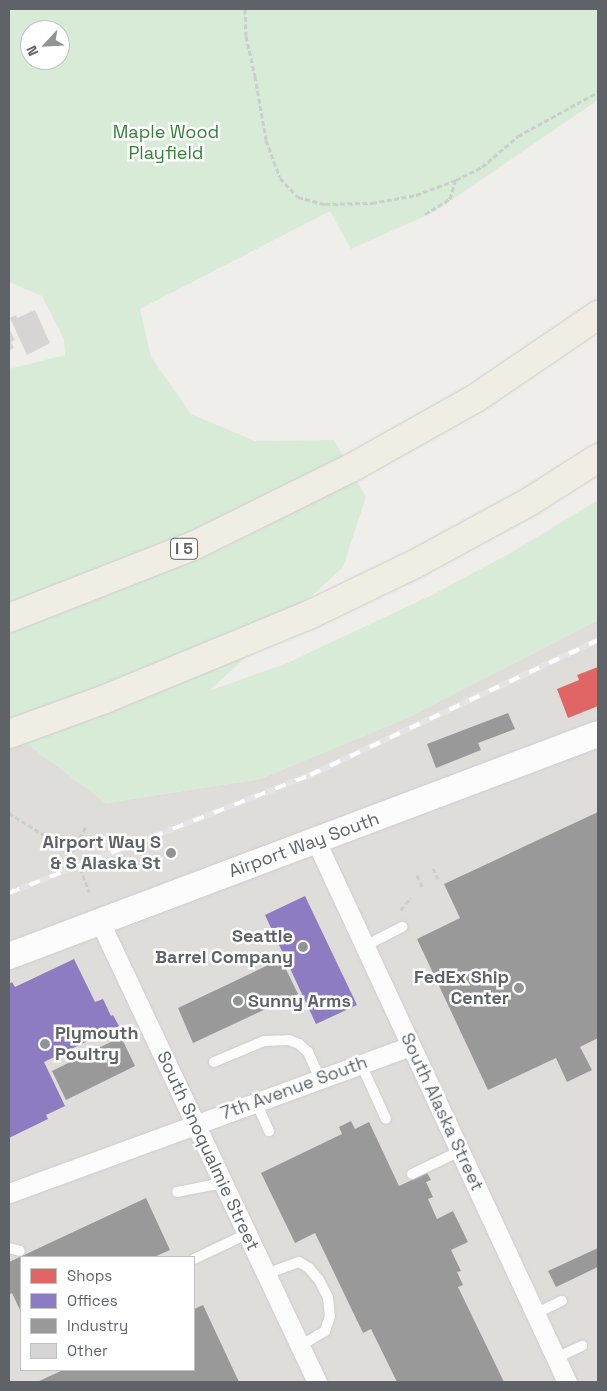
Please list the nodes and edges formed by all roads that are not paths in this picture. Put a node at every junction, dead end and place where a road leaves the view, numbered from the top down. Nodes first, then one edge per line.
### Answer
1 (598, 315) edge
2 (598, 458) edge
3 (9, 618) edge
4 (9, 734) edge
5 (598, 734) edge
6 (316, 842) junction
7 (99, 920) junction
8 (402, 927) dead end
9 (365, 946) junction
10 (9, 956) edge
11 (411, 1046) junction
12 (214, 1062) dead end
13 (361, 1064) junction
14 (320, 1079) junction
15 (256, 1102) junction
16 (386, 1119) dead end
17 (195, 1124) junction
18 (269, 1131) dead end
19 (460, 1151) junction
20 (412, 1174) dead end
21 (223, 1183) junction
22 (177, 1192) dead end
23 (9, 1193) edge
24 (247, 1234) junction
25 (9, 1248) edge
26 (20, 1251) dead end
27 (195, 1259) edge
28 (266, 1274) junction
29 (562, 1301) dead end
30 (535, 1314) junction
31 (300, 1346) junction
32 (582, 1346) dead end
33 (556, 1358) junction
34 (317, 1382) edge
35 (566, 1382) edge

1 - 3 highway, I 5
2 - 4 highway
5 - 6 main road, Airport Way South
6 - 7 main road, Airport Way South
6 - 9 street, South Alaska Street
7 - 10 main road, Airport Way South
7 - 17 street, South Snoqualmie Street
8 - 9 lane
9 - 11 street, South Alaska Street
11 - 13 street, 7th Avenue South
11 - 19 street, South Alaska Street
12 - 14 lane
13 - 14 street, 7th Avenue South
13 - 16 lane
14 - 15 street, 7th Avenue South
15 - 17 street, 7th Avenue South
15 - 18 lane
17 - 21 street, South Snoqualmie Street
17 - 23 street, 7th Avenue South
19 - 20 lane
19 - 30 street, South Alaska Street
21 - 22 lane
21 - 24 street, South Snoqualmie Street
24 - 27 lane
24 - 28 street, South Snoqualmie Street
25 - 26 lane
28 - 31 street, South Snoqualmie Street
28 - 31 lane
29 - 30 lane
30 - 33 street, South Alaska Street
31 - 34 street, South Snoqualmie Street
32 - 33 lane
33 - 35 street, South Alaska Street

